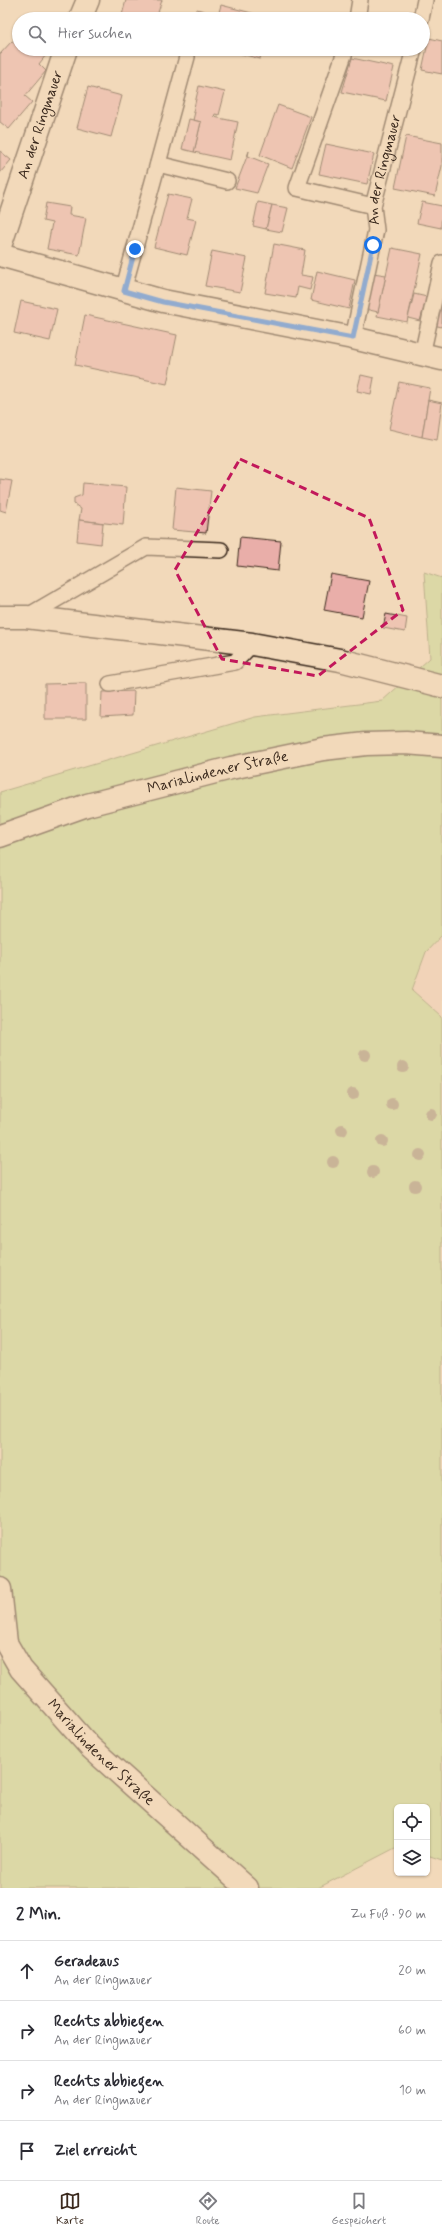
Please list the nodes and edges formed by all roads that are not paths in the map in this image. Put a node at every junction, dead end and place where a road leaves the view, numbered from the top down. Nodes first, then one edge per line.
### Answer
1 (88, 0) edge
2 (360, 0) edge
3 (425, 0) edge
4 (83, 12) edge
5 (358, 12) edge
6 (422, 12) edge
7 (64, 56) edge
8 (344, 56) edge
9 (412, 56) edge
10 (187, 57) dead end
11 (158, 164) junction
12 (227, 181) dead end
13 (373, 206) junction
14 (0, 246) edge
15 (0, 255) edge
16 (442, 263) edge
17 (124, 291) junction
18 (353, 338) junction
19 (432, 357) edge
20 (221, 550) dead end
21 (0, 617) edge
22 (26, 617) junction
23 (252, 644) junction
24 (110, 684) dead end
25 (442, 686) edge
26 (442, 746) edge
27 (0, 836) edge
28 (0, 1589) edge
29 (247, 1888) edge

1 - 4 street
2 - 5 lane
3 - 6 lane
7 - 14 street, An der Ringmauer
8 - 13 lane
9 - 13 lane, An der Ringmauer
10 - 11 lane
11 - 12 lane
11 - 17 lane
13 - 18 lane, An der Ringmauer
15 - 17 street
16 - 19 lane
17 - 18 street
18 - 19 street
20 - 22 lane
21 - 22 street
22 - 23 street
23 - 24 lane
23 - 25 street
26 - 27 street, Marialindener Straße
28 - 29 street, Marialindener Straße

